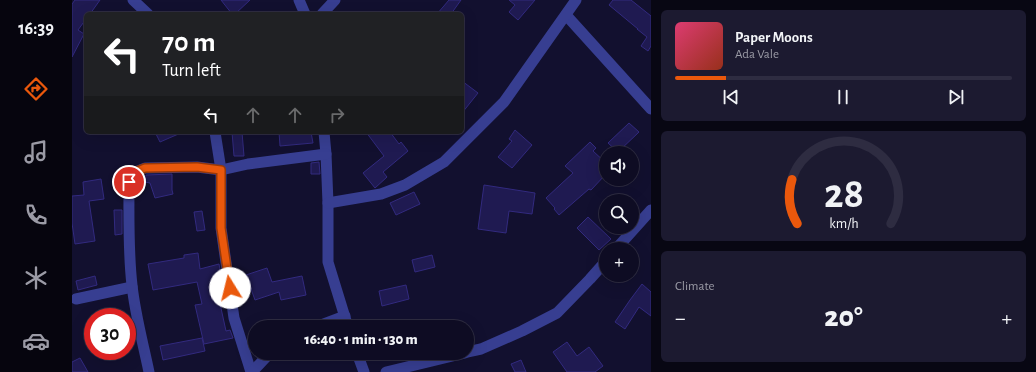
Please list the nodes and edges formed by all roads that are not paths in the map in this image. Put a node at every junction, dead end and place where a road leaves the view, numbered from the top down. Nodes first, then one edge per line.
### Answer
1 (133, 0) edge
2 (298, 0) edge
3 (335, 0) edge
4 (576, 0) edge
5 (146, 12) edge
6 (304, 12) edge
7 (324, 12) edge
8 (566, 14) junction
9 (651, 109) edge
10 (215, 134) edge
11 (324, 134) edge
12 (326, 154) junction
13 (221, 170) junction
14 (328, 203) junction
15 (651, 210) edge
16 (622, 242) edge
17 (599, 269) edge
18 (132, 287) junction
19 (76, 299) dead end
20 (345, 316) junction
21 (334, 320) edge
22 (346, 320) edge
23 (474, 351) edge
24 (263, 360) edge
25 (360, 360) edge
26 (437, 360) edge
27 (149, 372) edge
28 (251, 372) edge
29 (364, 372) edge
30 (386, 372) edge

1 - 5 street
2 - 6 street
3 - 7 street
4 - 8 street
8 - 9 street
8 - 14 street
10 - 13 street
11 - 12 street
12 - 13 street
12 - 14 street
13 - 18 street
13 - 28 street
14 - 20 street
15 - 16 street
17 - 23 street
18 - 19 street
18 - 27 street
20 - 21 street
20 - 22 street
24 - 28 street
25 - 29 street
26 - 30 street

